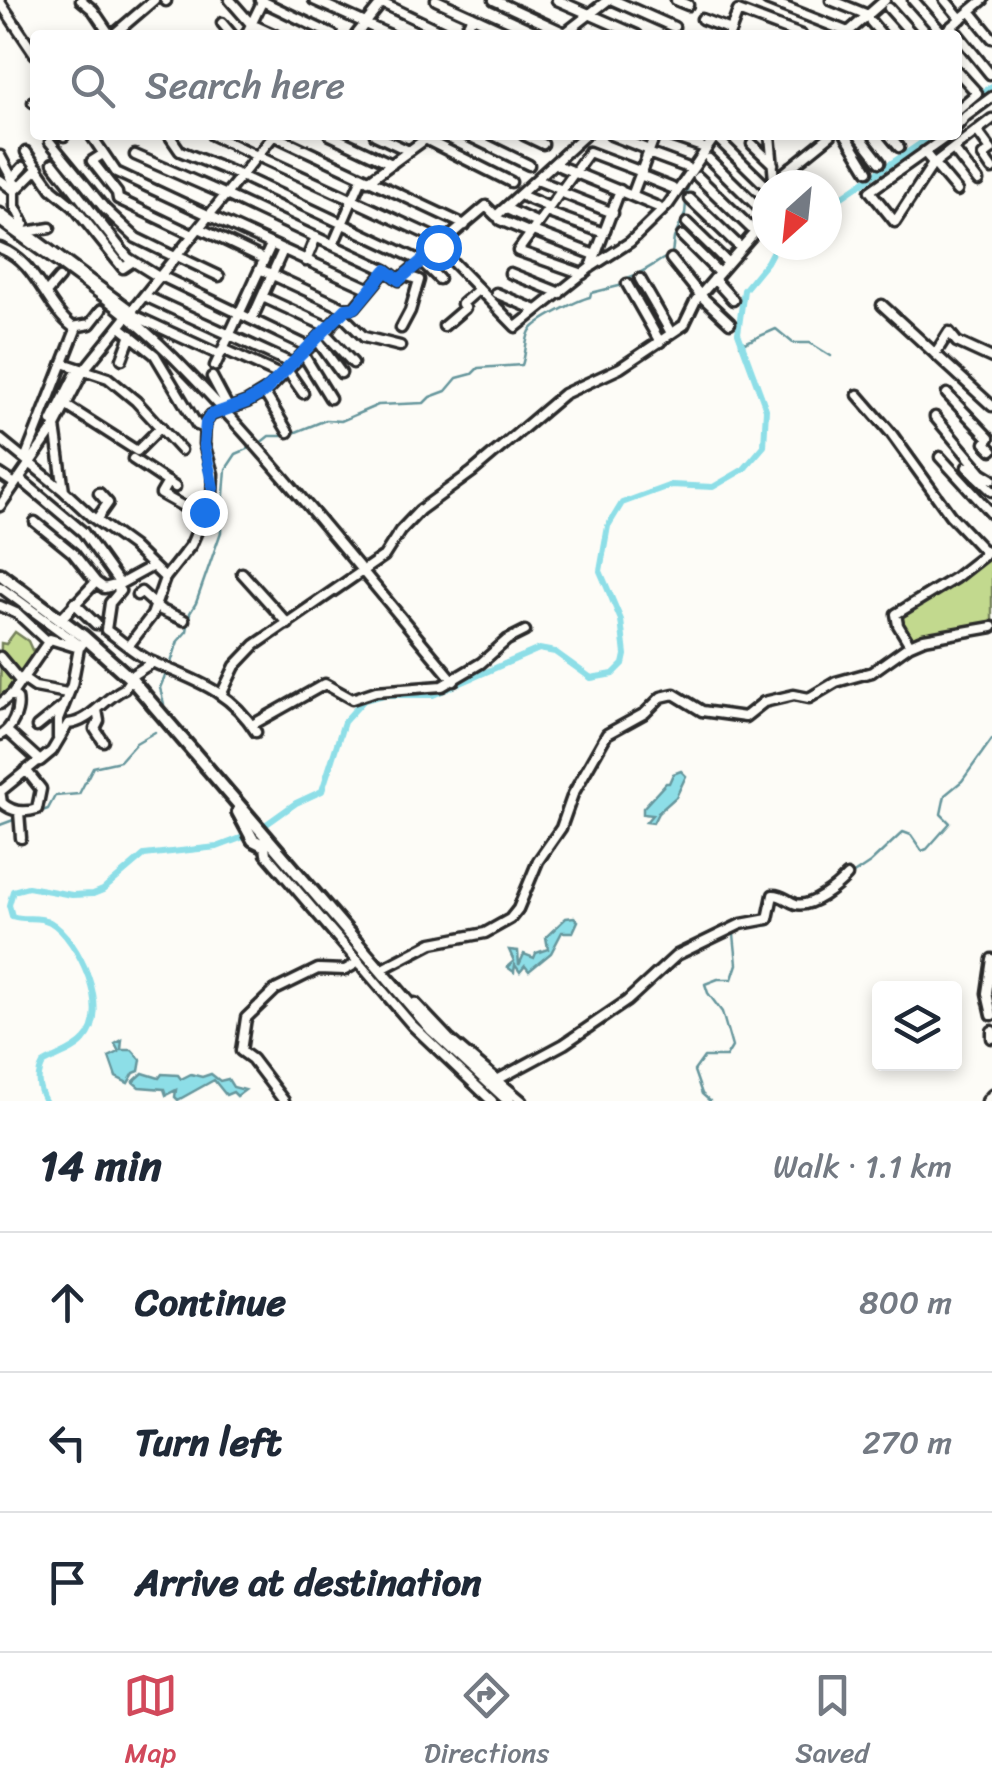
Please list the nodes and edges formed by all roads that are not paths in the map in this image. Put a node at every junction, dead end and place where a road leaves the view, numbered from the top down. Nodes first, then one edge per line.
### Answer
1 (81, 0) edge
2 (154, 0) edge
3 (230, 0) edge
4 (314, 0) edge
5 (436, 0) edge
6 (494, 0) edge
7 (558, 0) edge
8 (611, 0) edge
9 (676, 0) edge
10 (767, 0) edge
11 (831, 0) edge
12 (913, 0) edge
13 (945, 0) edge
14 (983, 0) edge
15 (262, 1) edge
16 (380, 1) edge
17 (0, 2) edge
18 (142, 4) edge
19 (788, 4) edge
20 (887, 4) edge
21 (688, 5) dead end
22 (970, 11) junction
23 (992, 11) edge
24 (590, 14) junction
25 (472, 16) junction
26 (869, 18) junction
27 (702, 19) dead end
28 (961, 19) junction
29 (364, 23) junction
30 (222, 24) dead end
31 (251, 24) junction
32 (780, 27) junction
33 (952, 27) junction
34 (674, 28) dead end
35 (108, 30) edge
36 (116, 30) edge
37 (227, 30) edge
38 (248, 30) edge
39 (264, 30) edge
40 (323, 30) edge
41 (358, 30) edge
42 (379, 30) edge
43 (440, 30) edge
44 (465, 30) edge
45 (502, 30) edge
46 (562, 30) edge
47 (569, 30) edge
48 (626, 30) edge
49 (726, 30) edge
50 (733, 30) edge
51 (788, 30) edge
52 (838, 30) edge
53 (852, 30) edge
54 (878, 30) edge
55 (908, 30) edge
56 (939, 30) edge
57 (948, 30) edge
58 (954, 30) edge
59 (992, 38) edge
60 (962, 39) edge
61 (30, 47) edge
62 (990, 74) edge
63 (962, 77) edge
64 (992, 97) edge
65 (962, 105) edge
66 (992, 119) edge
67 (962, 121) edge
68 (977, 131) junction
69 (962, 137) edge
70 (94, 140) edge
71 (172, 140) edge
72 (223, 140) edge
73 (269, 140) edge
74 (283, 140) edge
75 (341, 140) edge
76 (386, 140) edge
77 (424, 140) edge
78 (436, 140) edge
79 (478, 140) edge
80 (535, 140) edge
81 (580, 140) edge
82 (623, 140) edge
83 (653, 140) edge
84 (682, 140) edge
85 (717, 140) edge
86 (720, 140) edge
87 (771, 140) edge
88 (825, 140) edge
89 (849, 140) edge
90 (864, 140) edge
91 (894, 140) edge
92 (942, 140) edge
93 (959, 140) edge
94 (50, 142) dead end
95 (543, 144) dead end
96 (752, 144) dead end
97 (702, 147) dead end
98 (899, 147) dead end
99 (954, 150) junction
100 (410, 151) junction
101 (649, 151) junction
102 (26, 152) dead end
103 (924, 152) junction
104 (103, 154) junction
105 (135, 155) dead end
106 (256, 155) junction
107 (0, 156) edge
108 (709, 159) dead end
109 (880, 162) dead end
110 (53, 163) dead end
111 (392, 164) junction
112 (773, 164) junction
113 (933, 164) junction
114 (529, 165) dead end
115 (559, 166) dead end
116 (23, 167) dead end
117 (686, 167) dead end
118 (791, 167) junction
119 (38, 168) junction
120 (992, 169) edge
121 (755, 170) edge
122 (773, 170) edge
123 (788, 170) edge
124 (793, 170) edge
125 (868, 171) dead end
126 (574, 172) junction
127 (641, 173) junction
128 (239, 175) junction
129 (698, 177) dead end
130 (12, 179) junction
131 (0, 180) edge
132 (365, 180) junction
133 (537, 180) junction
134 (978, 181) dead end
135 (511, 182) dead end
136 (672, 188) dead end
137 (620, 190) junction
138 (957, 190) dead end
139 (15, 191) junction
140 (561, 191) junction
141 (224, 194) junction
142 (520, 194) junction
143 (632, 196) junction
144 (752, 197) edge
145 (690, 199) dead end
146 (353, 200) junction
147 (658, 208) dead end
148 (509, 210) dead end
149 (548, 210) junction
150 (0, 213) edge
151 (612, 213) junction
152 (208, 215) junction
153 (500, 220) dead end
154 (0, 221) edge
155 (687, 223) dead end
156 (342, 224) junction
157 (465, 226) junction
158 (50, 228) dead end
159 (200, 228) junction
160 (534, 229) junction
161 (23, 230) junction
162 (752, 230) edge
163 (189, 233) junction
164 (604, 233) junction
165 (752, 234) edge
166 (682, 236) dead end
167 (316, 237) junction
168 (332, 244) junction
169 (440, 244) junction
170 (271, 245) junction
171 (0, 248) edge
172 (740, 248) junction
173 (284, 250) junction
174 (596, 255) junction
175 (175, 256) junction
176 (264, 259) junction
177 (671, 259) dead end
178 (306, 260) junction
179 (420, 261) junction
180 (132, 262) junction
181 (728, 263) junction
182 (591, 268) junction
183 (260, 269) junction
184 (386, 270) junction
185 (510, 273) dead end
186 (583, 274) junction
187 (273, 275) junction
188 (404, 275) junction
189 (159, 276) junction
190 (218, 276) dead end
191 (717, 276) junction
192 (58, 278) dead end
193 (439, 279) dead end
194 (640, 279) dead end
195 (627, 284) dead end
196 (480, 289) junction
197 (370, 290) junction
198 (47, 292) junction
199 (496, 293) dead end
200 (560, 293) junction
201 (700, 295) junction
202 (145, 296) junction
203 (263, 297) junction
204 (733, 300) dead end
205 (115, 302) junction
206 (882, 305) dead end
207 (102, 310) dead end
208 (536, 310) junction
209 (344, 312) junction
210 (240, 313) junction
211 (128, 315) junction
212 (252, 319) junction
213 (730, 323) dead end
214 (444, 326) dead end
215 (77, 327) junction
216 (401, 328) dead end
217 (671, 333) junction
218 (324, 334) junction
219 (131, 335) junction
220 (230, 335) junction
221 (660, 342) junction
222 (400, 346) dead end
223 (306, 351) junction
224 (222, 352) junction
225 (935, 354) junction
226 (992, 358) edge
227 (122, 359) dead end
228 (63, 363) junction
229 (353, 363) dead end
230 (215, 366) dead end
231 (81, 369) junction
232 (288, 370) junction
233 (341, 373) dead end
234 (212, 377) dead end
235 (264, 392) junction
236 (302, 394) dead end
237 (947, 394) dead end
238 (858, 395) dead end
239 (49, 398) junction
240 (330, 398) dead end
241 (63, 403) junction
242 (992, 406) edge
243 (226, 410) junction
244 (935, 417) dead end
245 (55, 426) junction
246 (161, 427) junction
247 (205, 428) junction
248 (288, 432) dead end
249 (0, 439) edge
250 (181, 450) dead end
251 (992, 450) edge
252 (135, 455) junction
253 (940, 457) dead end
254 (27, 461) junction
255 (967, 467) dead end
256 (124, 471) dead end
257 (0, 474) edge
258 (16, 480) junction
259 (992, 480) edge
260 (64, 491) junction
261 (992, 491) edge
262 (99, 493) dead end
263 (0, 498) edge
264 (0, 506) edge
265 (205, 510) junction
266 (992, 514) edge
267 (94, 519) junction
268 (36, 522) dead end
269 (83, 532) junction
270 (989, 551) edge
271 (151, 566) junction
272 (361, 571) junction
273 (242, 573) dead end
274 (165, 578) junction
275 (0, 580) edge
276 (96, 582) junction
277 (118, 585) junction
278 (137, 595) dead end
279 (74, 603) junction
280 (0, 606) edge
281 (155, 606) junction
282 (60, 619) junction
283 (184, 620) dead end
284 (96, 624) dead end
285 (288, 624) junction
286 (992, 627) edge
287 (525, 632) dead end
288 (47, 641) junction
289 (910, 644) junction
290 (129, 645) junction
291 (81, 646) junction
292 (0, 657) edge
293 (153, 662) junction
294 (21, 680) junction
295 (129, 681) junction
296 (454, 682) junction
297 (67, 693) junction
298 (222, 693) junction
299 (12, 694) junction
300 (0, 704) edge
301 (63, 706) junction
302 (98, 710) junction
303 (36, 727) dead end
304 (4, 733) edge
305 (58, 738) junction
306 (103, 741) dead end
307 (38, 761) junction
308 (26, 770) junction
309 (0, 791) edge
310 (1, 802) edge
311 (20, 813) junction
312 (258, 835) junction
313 (20, 838) dead end
314 (846, 876) dead end
315 (992, 959) edge
316 (358, 962) junction
317 (380, 971) junction
318 (992, 1014) edge
319 (497, 1080) junction
320 (992, 1095) edge
321 (514, 1100) edge
322 (284, 1101) edge
323 (496, 1101) edge
324 (987, 1101) edge

1 - 35 street
2 - 18 street
3 - 31 street
4 - 29 street
5 - 25 street
6 - 46 street
7 - 24 street
8 - 24 street
8 - 34 street
9 - 21 street
10 - 19 street
11 - 26 street
12 - 56 street
13 - 28 street
14 - 22 street
14 - 23 street
15 - 31 street
15 - 40 street
16 - 29 street
16 - 43 street
17 - 61 street
18 - 36 street
19 - 32 street
19 - 52 street
20 - 26 street
20 - 55 street
22 - 28 street
22 - 59 street
24 - 47 street
24 - 48 street
25 - 44 street
25 - 45 street
26 - 53 street
26 - 54 street
27 - 49 street
28 - 33 street
29 - 41 street
29 - 42 street
30 - 37 street
31 - 38 street
31 - 39 street
32 - 50 street
32 - 51 street
33 - 57 street
33 - 58 street
60 - 62 street
63 - 65 street
64 - 67 street
66 - 68 street
68 - 69 street
68 - 120 street
70 - 104 street
71 - 128 street
72 - 106 street
73 - 106 street
74 - 132 street
75 - 111 street
76 - 100 street
77 - 100 street
78 - 135 street
79 - 114 street
80 - 95 street
81 - 133 street
82 - 101 street
83 - 101 street
84 - 97 street
85 - 182 street
86 - 121 street
87 - 112 street
88 - 118 street
89 - 125 street
90 - 109 street
91 - 98 street
92 - 103 street
93 - 99 street
94 - 175 street
96 - 112 street
99 - 113 street
99 - 134 street
100 - 111 street
101 - 117 street
101 - 127 street
102 - 119 street
103 - 113 street
103 - 113 street
104 - 152 street
104 - 163 street
105 - 141 street
106 - 128 street
106 - 146 street
107 - 130 street
108 - 144 street
110 - 180 street
111 - 132 street
112 - 122 street
113 - 138 street
115 - 126 street
116 - 130 street
118 - 123 street
118 - 124 street
119 - 139 street
119 - 180 street
126 - 127 street
126 - 137 street
126 - 140 street
127 - 136 street
127 - 143 street
128 - 141 street
128 - 156 street
129 - 162 street
130 - 139 street
131 - 139 street
132 - 146 street
132 - 157 street
133 - 140 street
133 - 142 street
137 - 143 street
137 - 151 street
139 - 161 street
140 - 149 street
140 - 151 street
141 - 152 street
141 - 167 street
142 - 149 street
142 - 157 street
143 - 147 street
145 - 172 street
146 - 156 street
146 - 169 street
148 - 160 street
149 - 160 street
149 - 164 street
150 - 161 street
151 - 164 street
152 - 159 street
152 - 163 street
152 - 170 street
153 - 160 street
154 - 205 street
155 - 181 street
156 - 168 street
156 - 179 street
157 - 169 street
158 - 161 street
159 - 175 street
159 - 176 street
160 - 174 street
160 - 186 street
161 - 205 street
163 - 175 street
164 - 174 street
165 - 172 street
166 - 191 street
167 - 168 street
167 - 178 street
168 - 184 street
169 - 179 street
169 - 196 street
170 - 173 street
170 - 176 street
171 - 198 street
172 - 181 street
173 - 178 street
173 - 187 street
174 - 182 street
175 - 189 street
175 - 190 street
176 - 183 street
177 - 201 street
178 - 197 street
179 - 188 street
179 - 193 street
180 - 189 street
181 - 191 street
182 - 186 street
183 - 187 street
183 - 210 street
184 - 188 street
184 - 197 street
185 - 200 street
186 - 200 street
187 - 203 street
187 - 209 street
188 - 216 street
189 - 202 street
189 - 210 street
189 - 211 street
191 - 201 street
191 - 204 street
192 - 198 street
194 - 217 street
195 - 221 street
196 - 208 street
196 - 214 street
197 - 209 street
198 - 215 street
199 - 208 street
200 - 208 street
201 - 213 street
201 - 217 street
202 - 211 street
202 - 220 street
203 - 212 street
203 - 218 street
205 - 211 street
205 - 211 street
206 - 225 street
207 - 215 street
209 - 218 street
209 - 222 street
210 - 212 street
210 - 220 street
211 - 219 street
211 - 224 street
211 - 231 street
211 - 243 street
212 - 223 street
215 - 228 street
217 - 221 street
218 - 223 street
218 - 229 street
218 - 233 street
219 - 227 street
219 - 247 street
220 - 224 street
220 - 232 street
221 - 272 street
223 - 232 street
223 - 240 street
224 - 230 street
224 - 232 street
225 - 226 street
225 - 242 street
228 - 231 street
228 - 239 street
231 - 241 street
231 - 246 street
232 - 235 street
232 - 236 street
234 - 243 street
235 - 243 street
235 - 248 street
237 - 251 street
238 - 270 street
239 - 241 street
239 - 254 street
241 - 245 street
241 - 252 street
241 - 254 street
243 - 247 street
243 - 272 street
244 - 259 street
245 - 254 street
245 - 260 street
246 - 250 street
246 - 252 street
247 - 265 street
249 - 254 street
252 - 256 street
252 - 265 street
253 - 266 street
254 - 258 street
254 - 260 street
255 - 261 street
257 - 258 street
258 - 263 street
258 - 264 street
258 - 269 street
260 - 267 street
262 - 267 street
265 - 274 street
267 - 269 street
267 - 271 street
268 - 276 street
269 - 277 street
270 - 289 street
271 - 274 street
271 - 277 street
272 - 285 street
272 - 296 street
273 - 285 street
274 - 281 street
275 - 282 main road
275 - 291 main road
276 - 277 street
276 - 279 street
277 - 290 street
278 - 281 street
279 - 282 street
279 - 284 street
280 - 288 street
281 - 283 street
281 - 290 street
282 - 295 main road
285 - 298 street
286 - 289 street
287 - 296 street
288 - 291 street
288 - 294 street
289 - 317 street
290 - 293 street
291 - 295 main road
291 - 297 street
292 - 294 street
293 - 295 street
293 - 298 street
294 - 297 street
294 - 299 street
295 - 302 street
295 - 312 main road
295 - 312 main road
296 - 298 street
297 - 301 street
299 - 300 street
299 - 304 street
301 - 303 street
301 - 305 street
302 - 305 street
302 - 306 street
304 - 307 street
305 - 307 street
307 - 308 street
308 - 309 street
308 - 311 street
309 - 310 street
310 - 311 street
311 - 313 street
312 - 316 street
312 - 317 main road
314 - 319 street
315 - 318 street
316 - 322 street
316 - 323 street
317 - 319 street
317 - 321 main road
317 - 323 main road
319 - 321 street
320 - 324 street

